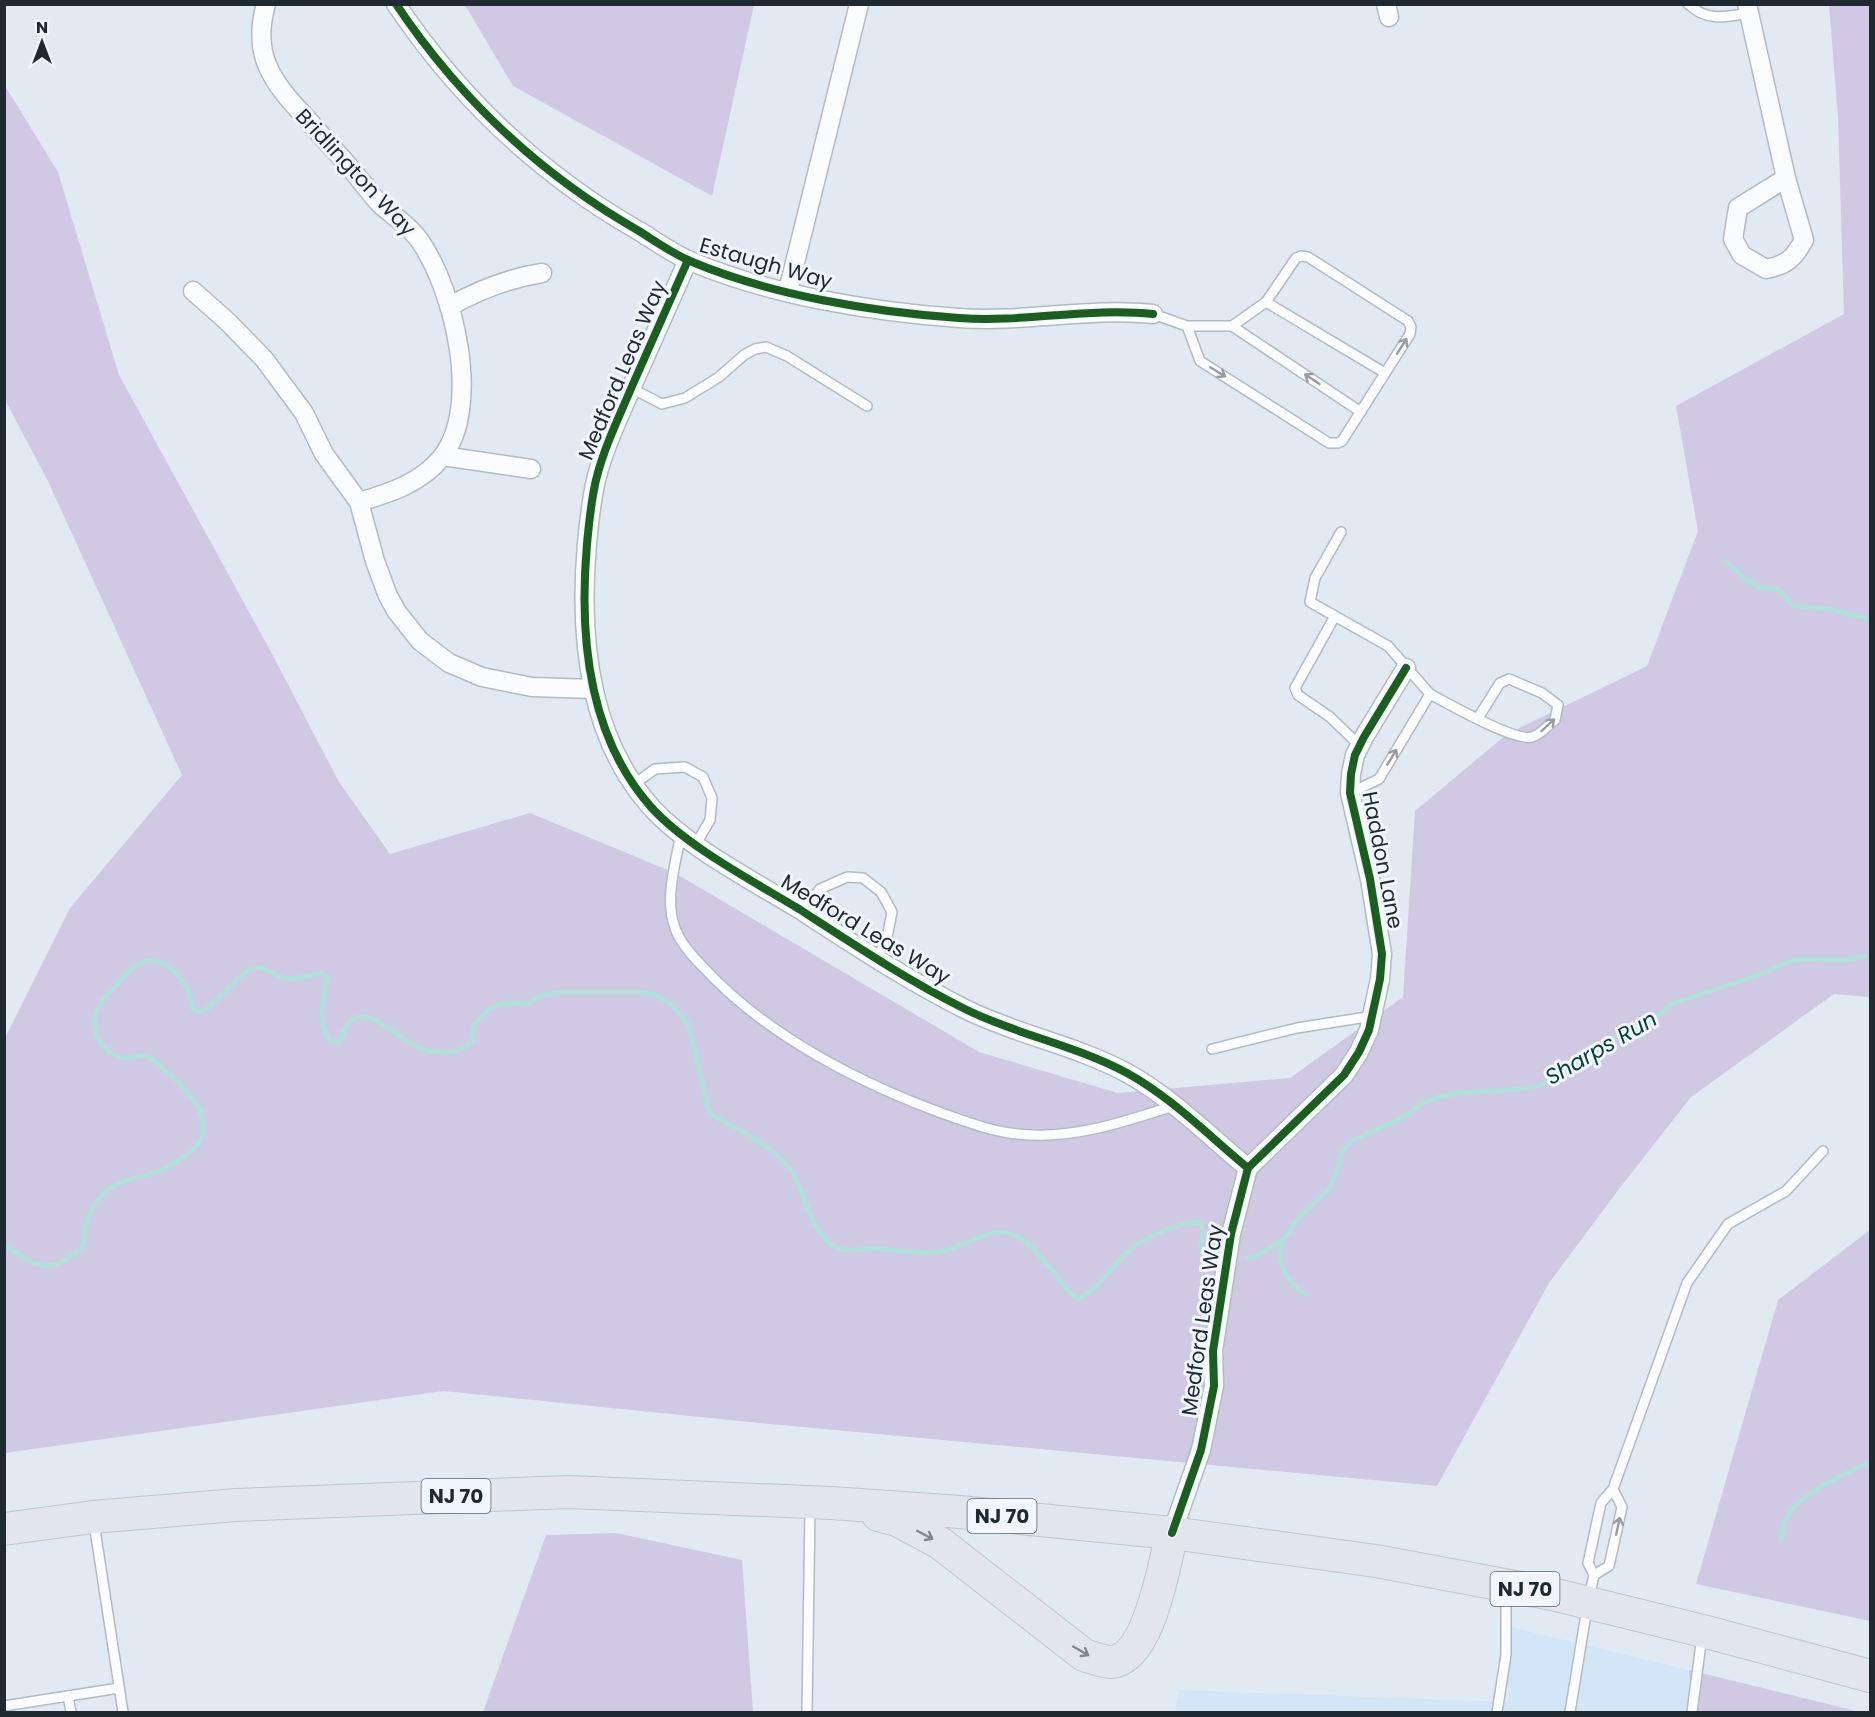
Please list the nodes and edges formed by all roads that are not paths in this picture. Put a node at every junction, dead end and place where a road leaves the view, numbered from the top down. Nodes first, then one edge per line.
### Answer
1 (266, 4) edge
2 (396, 4) edge
3 (859, 4) edge
4 (1688, 4) edge
5 (1748, 9) edge
6 (1786, 178) junction
7 (688, 260) junction
8 (542, 273) dead end
9 (193, 291) dead end
10 (788, 291) junction
11 (1266, 302) junction
12 (450, 306) junction
13 (1153, 314) joint
14 (1187, 326) junction
15 (1232, 326) junction
16 (1385, 373) junction
17 (631, 388) junction
18 (867, 406) dead end
19 (1360, 412) junction
20 (443, 456) junction
21 (531, 469) dead end
22 (359, 502) junction
23 (1341, 532) dead end
24 (1335, 616) junction
25 (1406, 668) junction
26 (593, 689) junction
27 (1430, 694) junction
28 (1478, 718) junction
29 (1360, 746) junction
30 (634, 784) junction
31 (1350, 793) junction
32 (681, 833) junction
33 (696, 844) junction
34 (803, 912) junction
35 (876, 957) junction
36 (1373, 1017) junction
37 (1212, 1049) dead end
38 (1173, 1106) junction
39 (1823, 1151) dead end
40 (1248, 1168) junction
41 (1613, 1489) junction
42 (820, 1503) junction
43 (93, 1517) junction
44 (4, 1529) edge
45 (1172, 1533) junction
46 (1506, 1585) junction
47 (1591, 1589) junction
48 (1703, 1631) junction
49 (1870, 1676) edge
50 (119, 1688) junction
51 (68, 1696) junction
52 (4, 1706) edge
53 (71, 1713) edge
54 (123, 1713) edge
55 (807, 1713) edge
56 (1497, 1713) edge
57 (1570, 1713) edge
58 (1692, 1713) edge

1 - 12 street, Bridlington Way
2 - 7 street, Estaugh Way
3 - 10 street
4 - 5 lane
5 - 6 street
6 - 6 street
7 - 10 street, Estaugh Way
7 - 17 street, Medford Leas Way
8 - 12 street
9 - 22 street
10 - 13 street, Estaugh Way
11 - 15 lane
11 - 16 lane
16 -> 11 lane
12 - 20 street, Bridlington Way
13 - 14 lane
14 - 15 lane
14 -> 19 lane
19 -> 15 lane
16 - 19 lane
17 - 18 lane
17 - 26 street, Medford Leas Way
20 - 21 street
20 - 22 street, Bridlington Way
22 - 26 street
23 - 24 lane
24 - 25 lane
24 - 29 lane
25 - 27 lane
25 - 29 street, Haddon Lane
26 - 30 street, Medford Leas Way
27 - 28 lane
31 -> 27 lane
28 -> 28 lane
29 - 31 street, Haddon Lane
30 - 32 street, Medford Leas Way
30 - 33 lane
31 - 36 street, Haddon Lane
32 - 33 street, Medford Leas Way
32 - 38 lane
33 - 34 street, Medford Leas Way
34 - 35 street, Medford Leas Way
34 - 35 lane
35 - 38 street, Medford Leas Way
36 - 37 lane
36 - 40 street, Haddon Lane
38 - 40 street, Medford Leas Way
39 - 41 lane
40 - 45 street, Medford Leas Way
41 - 47 lane
47 -> 41 lane
42 - 43 highway, NJ 70
42 - 45 highway, NJ 70
42 -> 45 highway
42 - 55 lane
43 - 44 highway, NJ 70
43 - 50 lane
45 - 46 highway, NJ 70
46 - 47 highway, NJ 70
46 - 56 lane
47 - 48 highway, NJ 70
47 - 57 lane
48 - 49 highway, NJ 70
48 - 58 lane
50 - 51 lane
50 - 54 lane
51 - 52 lane
51 - 53 lane

